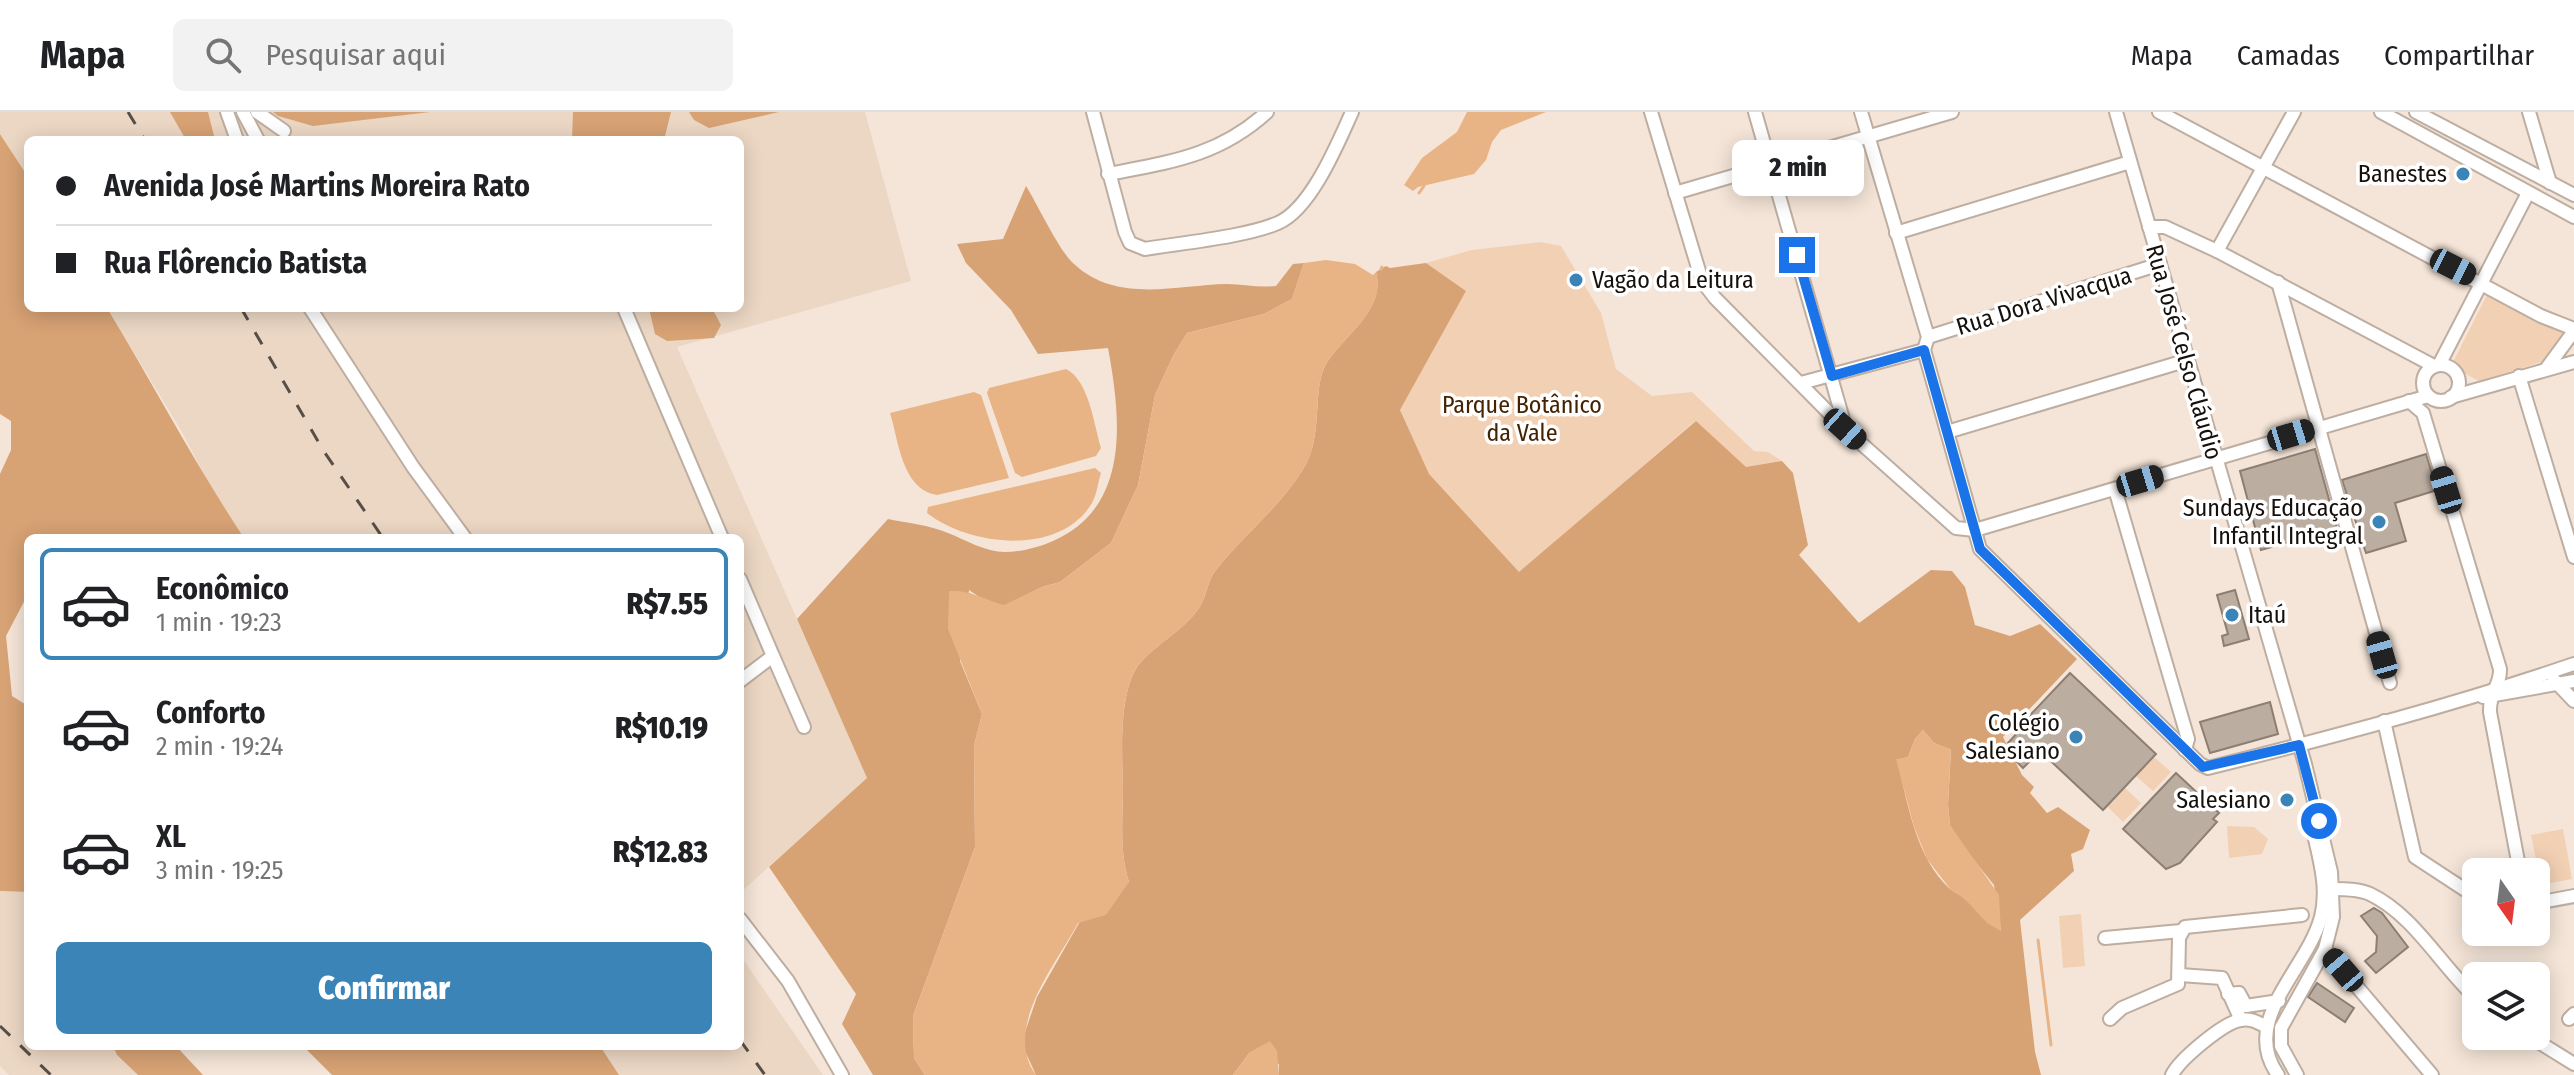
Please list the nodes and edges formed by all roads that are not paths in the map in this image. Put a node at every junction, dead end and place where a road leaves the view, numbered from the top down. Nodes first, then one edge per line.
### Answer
1 (227, 112) edge
2 (243, 112) edge
3 (257, 112) edge
4 (1093, 112) edge
5 (1267, 112) edge
6 (1352, 112) edge
7 (1651, 112) edge
8 (1755, 112) edge
9 (1861, 112) edge
10 (1952, 112) edge
11 (2116, 112) edge
12 (2159, 112) edge
13 (2294, 112) edge
14 (2381, 112) edge
15 (2416, 112) edge
16 (2529, 112) edge
17 (2428, 116) edge
18 (284, 131) dead end
19 (2421, 133) junction
20 (236, 136) edge
21 (256, 136) edge
22 (1869, 136) junction
23 (2130, 162) junction
24 (1770, 165) junction
25 (2265, 168) junction
26 (1108, 174) junction
27 (2550, 183) junction
28 (1675, 193) junction
29 (2528, 193) junction
30 (2574, 195) edge
31 (2574, 217) edge
32 (2149, 227) junction
33 (1896, 233) junction
34 (2217, 251) junction
35 (2160, 264) junction
36 (2480, 281) junction
37 (2278, 282) junction
38 (313, 312) edge
39 (626, 312) edge
40 (2574, 330) edge
41 (1928, 337) junction
42 (1924, 350) junction
43 (2188, 360) junction
44 (2574, 362) edge
45 (2436, 366) junction
46 (2546, 369) junction
47 (1832, 376) junction
48 (2519, 376) junction
49 (1801, 383) junction
50 (2429, 397) junction
51 (2451, 397) junction
52 (2409, 401) junction
53 (2423, 413) junction
54 (2316, 428) junction
55 (1845, 429) junction
56 (1947, 432) junction
57 (2215, 458) junction
58 (2115, 489) junction
59 (1975, 530) junction
60 (462, 534) edge
61 (720, 534) edge
62 (2574, 557) edge
63 (744, 588) edge
64 (773, 656) junction
65 (2574, 664) edge
66 (2553, 677) junction
67 (744, 678) edge
68 (2574, 681) edge
69 (2390, 683) dead end
70 (2491, 692) junction
71 (2574, 701) edge
72 (2384, 721) junction
73 (804, 727) dead end
74 (2297, 746) junction
75 (2185, 750) junction
76 (2518, 858) edge
77 (2462, 888) edge
78 (2333, 889) junction
79 (2574, 896) edge
80 (2550, 900) edge
81 (2302, 915) dead end
82 (744, 924) edge
83 (2181, 931) junction
84 (2105, 938) dead end
85 (2325, 949) junction
86 (2180, 975) junction
87 (2462, 985) edge
88 (2228, 994) junction
89 (2279, 1001) junction
90 (2110, 1019) dead end
91 (2241, 1020) junction
92 (2265, 1026) junction
93 (2550, 1049) edge
94 (2574, 1064) edge
95 (842, 1075) edge
96 (2172, 1075) edge
97 (2278, 1075) edge
98 (2297, 1075) edge
99 (2432, 1075) edge

1 - 20 street
2 - 21 street
3 - 18 street
4 - 26 street
5 - 26 street
6 - 26 street
7 - 28 street
8 - 24 street
9 - 22 street
10 - 22 street
11 - 23 street, Rua José Celso Cláudio
12 - 25 street
13 - 25 street
14 - 19 street
15 - 17 street
16 - 27 street
17 - 19 street
17 - 27 street
19 - 29 street
22 - 24 street
22 - 33 street
23 - 32 street, Rua José Celso Cláudio
23 - 33 street
24 - 28 street
24 - 47 street
25 - 34 street
25 - 36 street
27 - 30 street
28 - 49 street
29 - 31 street
29 - 36 street
32 - 34 street
32 - 35 street, Rua José Celso Cláudio
33 - 41 street
34 - 37 street
35 - 41 street, Rua Dora Vivacqua
35 - 43 street, Rua José Celso Cláudio
36 - 40 street
36 - 45 street
37 - 45 street
37 - 54 street
38 - 60 street
39 - 61 street
40 - 46 street
41 - 42 street
42 - 47 street
42 - 56 street
43 - 56 street
43 - 57 street, Rua José Celso Cláudio
44 - 46 street
45 - 50 street
45 - 51 street
46 - 48 street
47 - 49 street
47 - 55 street
48 - 51 street
48 - 62 street
49 - 55 street
50 - 51 street
50 - 52 street
50 - 53 street
52 - 53 street
52 - 54 street
53 - 70 street
54 - 57 street
54 - 69 street
55 - 59 street
56 - 59 street
57 - 58 street
57 - 74 street, Rua José Celso Cláudio
58 - 59 street
58 - 75 street
59 - 75 street
63 - 64 street
64 - 67 street
64 - 73 street
65 - 66 street
66 - 68 street
66 - 70 street
66 - 71 street
70 - 72 street
70 - 76 street
72 - 74 street
72 - 77 street
74 - 75 street
74 - 78 street
74 - 89 street
78 - 85 street
78 - 87 street
79 - 80 street
81 - 83 street
82 - 95 street
83 - 84 street
83 - 86 street
85 - 98 street
85 - 99 street
86 - 88 street
86 - 90 street
88 - 89 street
88 - 91 street
89 - 92 street
91 - 92 street
91 - 96 street
92 - 97 street
93 - 94 street

